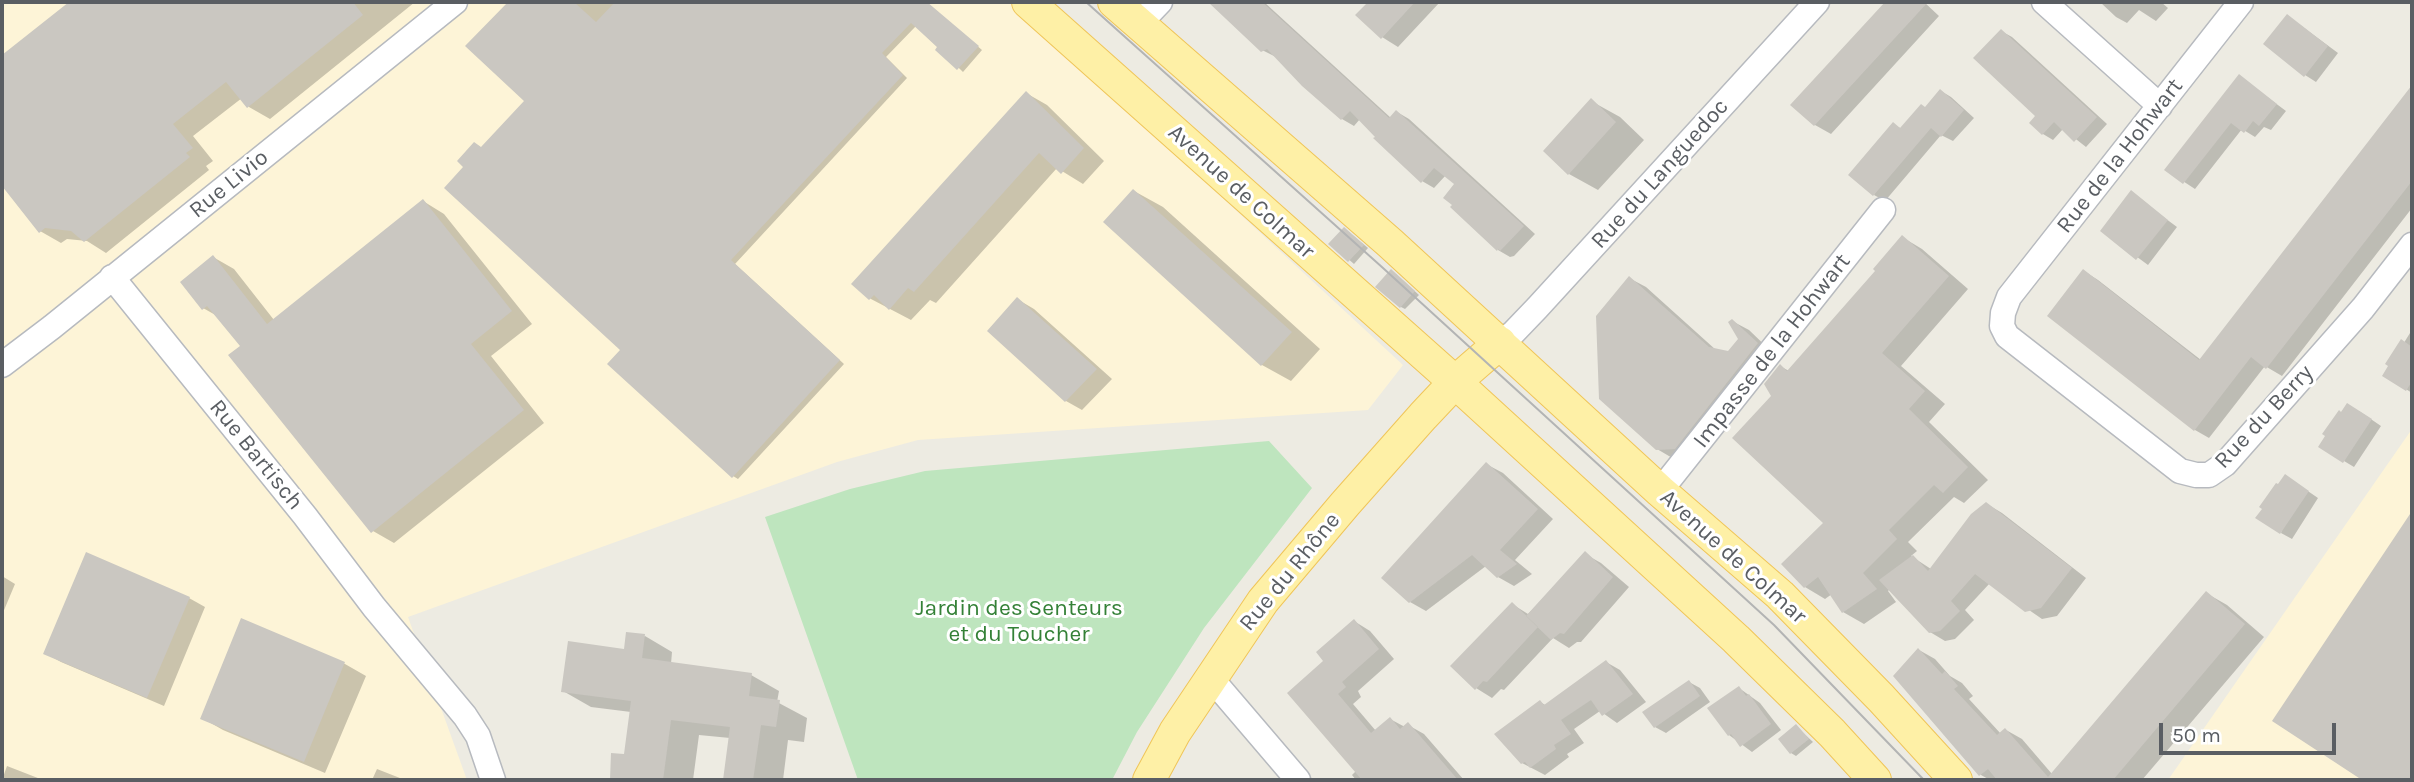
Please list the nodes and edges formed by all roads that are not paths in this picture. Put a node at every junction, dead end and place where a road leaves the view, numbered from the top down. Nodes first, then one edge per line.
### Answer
1 (455, 2) edge
2 (1028, 2) edge
3 (1114, 2) edge
4 (1818, 2) edge
5 (2044, 2) edge
6 (2241, 2) edge
7 (1150, 13) edge
8 (2160, 106) junction
9 (1883, 210) dead end
10 (2412, 245) edge
11 (112, 277) junction
12 (2003, 313) joint
13 (1500, 343) junction
14 (2, 365) edge
15 (1455, 382) junction
16 (1660, 491) junction
17 (1210, 677) junction
18 (493, 780) edge
19 (1149, 780) edge
20 (1298, 780) edge
21 (1875, 780) edge
22 (1956, 780) edge

1 - 11 street, Rue Livio
2 - 15 main road, Avenue de Colmar
3 - 7 main road, Avenue de Colmar
4 - 13 street, Rue du Languedoc
5 - 8 street
6 - 8 street, Rue de la Hohwart
7 - 13 main road, Avenue de Colmar
8 - 12 street, Rue de la Hohwart
9 - 16 street, Impasse de la Hohwart
10 - 12 street, Rue du Berry
11 - 14 street, Rue Livio
11 - 18 street, Rue Bartisch
13 - 15 main road
13 - 16 main road, Avenue de Colmar
15 - 17 main road, Rue du Rhône
15 - 21 main road, Avenue de Colmar
16 - 22 main road, Avenue de Colmar
17 - 19 main road, Rue du Rhône
17 - 20 street

